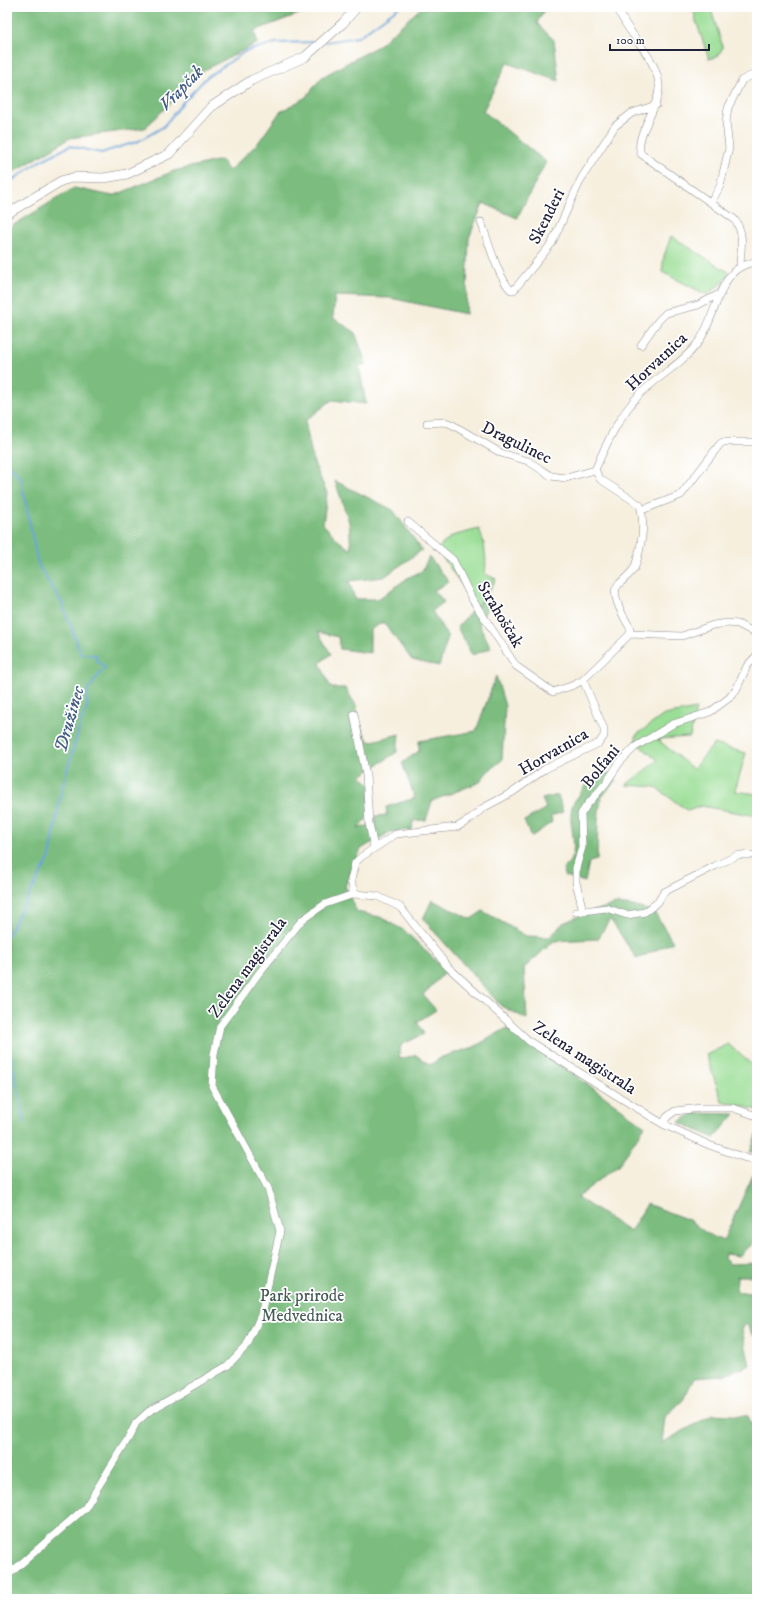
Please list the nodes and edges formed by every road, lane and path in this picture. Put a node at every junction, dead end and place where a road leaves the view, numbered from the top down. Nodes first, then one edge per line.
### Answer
1 (356, 7) edge
2 (617, 7) edge
3 (757, 73) edge
4 (656, 105) junction
5 (711, 203) junction
6 (7, 214) edge
7 (481, 222) dead end
8 (757, 261) edge
9 (740, 267) junction
10 (721, 293) junction
11 (642, 345) dead end
12 (427, 423) dead end
13 (757, 442) edge
14 (595, 470) junction
15 (642, 510) junction
16 (408, 522) dead end
17 (630, 634) junction
18 (757, 634) edge
19 (757, 655) edge
20 (583, 680) junction
21 (354, 714) dead end
22 (374, 848) junction
23 (757, 855) edge
24 (354, 894) junction
25 (757, 1116) edge
26 (663, 1124) junction
27 (757, 1162) edge
28 (757, 1358) edge
29 (757, 1364) edge
30 (7, 1576) edge

1 - 6 street
2 - 4 street
3 - 5 street
4 - 5 street
4 - 7 street, Skenderi
5 - 9 street
8 - 9 street, Horvatnica
9 - 10 street, Horvatnica
10 - 11 street, Horvatnica
10 - 14 street, Horvatnica
12 - 14 street, Dragulinec
13 - 15 street
14 - 15 street
15 - 17 street
16 - 20 street, Strahoščak
17 - 18 street
17 - 20 street
19 - 23 street, Bolfani
20 - 22 street, Horvatnica
21 - 22 street
22 - 24 street, Horvatnica
24 - 26 street, Zelena magistrala
24 - 30 street, Zelena magistrala
25 - 26 street
26 - 27 street, Zelena magistrala
28 - 29 street

